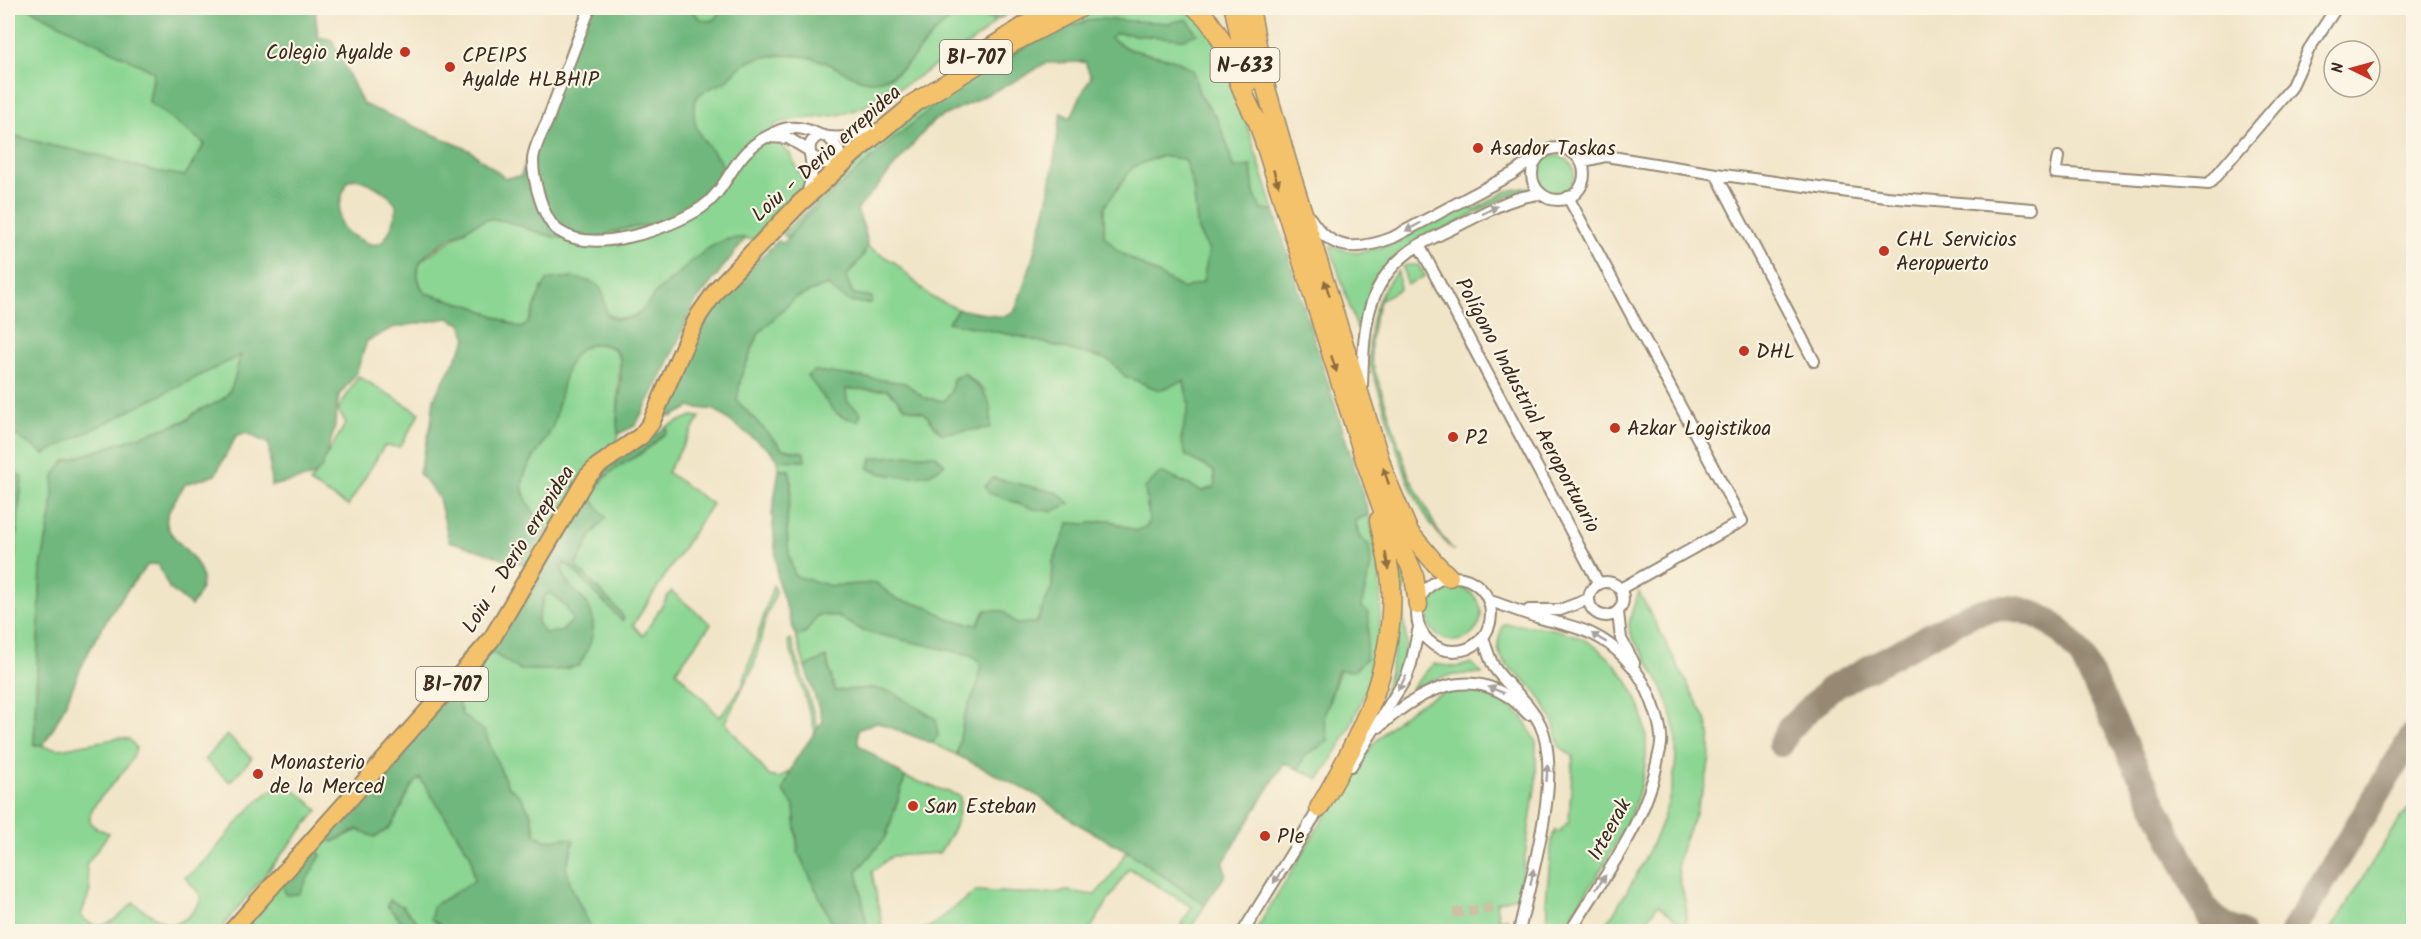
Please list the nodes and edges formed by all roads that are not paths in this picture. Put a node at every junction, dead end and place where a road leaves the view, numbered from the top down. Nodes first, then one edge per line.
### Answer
1 (590, 8) edge
2 (1080, 8) edge
3 (1196, 8) edge
4 (1234, 8) edge
5 (1251, 8) edge
6 (2336, 8) edge
7 (1048, 9) edge
8 (911, 105) junction
9 (1266, 119) junction
10 (888, 124) junction
11 (824, 136) junction
12 (768, 137) junction
13 (809, 153) junction
14 (1539, 155) junction
15 (2058, 157) dead end
16 (1581, 162) junction
17 (840, 166) junction
18 (1716, 174) junction
19 (1542, 194) junction
20 (807, 197) junction
21 (1568, 197) junction
22 (1300, 202) junction
23 (2033, 210) dead end
24 (1419, 245) junction
25 (1814, 361) dead end
26 (1361, 395) junction
27 (1366, 463) junction
28 (1449, 577) junction
29 (1599, 584) junction
30 (1620, 589) junction
31 (1589, 599) junction
32 (1488, 600) junction
33 (1418, 605) junction
34 (1516, 610) junction
35 (1618, 612) junction
36 (1419, 627) junction
37 (1483, 637) junction
38 (1644, 682) junction
39 (1541, 726) junction
40 (1370, 736) junction
41 (1319, 808) junction
42 (231, 932) edge
43 (1243, 932) edge
44 (1519, 932) edge
45 (1570, 932) edge

1 - 12 street
2 - 8 highway
3 - 9 highway
4 - 9 highway, N-633
5 - 9 highway, N-633
6 - 15 street
7 - 8 main road, Loiu - Derio errepidea / BI-707
8 - 10 main road, Loiu - Derio errepidea / BI-707
9 - 22 highway
9 -> 27 highway
10 - 11 street
10 - 17 main road, Loiu - Derio errepidea / BI-707
11 - 12 street
11 - 13 street
11 - 17 street
12 - 13 street
13 - 17 street
13 - 20 street
14 - 16 street
14 - 19 street
14 -> 22 street
16 - 18 street
16 - 21 street
17 - 20 main road, Loiu - Derio errepidea / BI-707
18 - 23 street
18 - 25 street
19 - 21 street
24 -> 19 street
20 - 42 main road, Loiu - Derio errepidea / BI-707
21 - 30 street
26 -> 22 highway
24 - 26 street
24 - 29 street, Polígono Industrial Aeroportuario
28 -> 26 highway
27 - 33 highway
27 -> 41 highway
28 - 32 street
28 - 33 street
29 - 30 street
29 - 31 street
30 - 35 street
31 - 34 street
31 - 35 street
32 - 34 street
32 - 37 street
33 - 36 street
38 -> 34 street
35 - 38 street
36 - 37 street
36 -> 40 street
37 - 39 street
45 -> 38 street, Irteerak
39 -> 40 street
44 -> 39 street
40 - 41 street
41 -> 43 street

